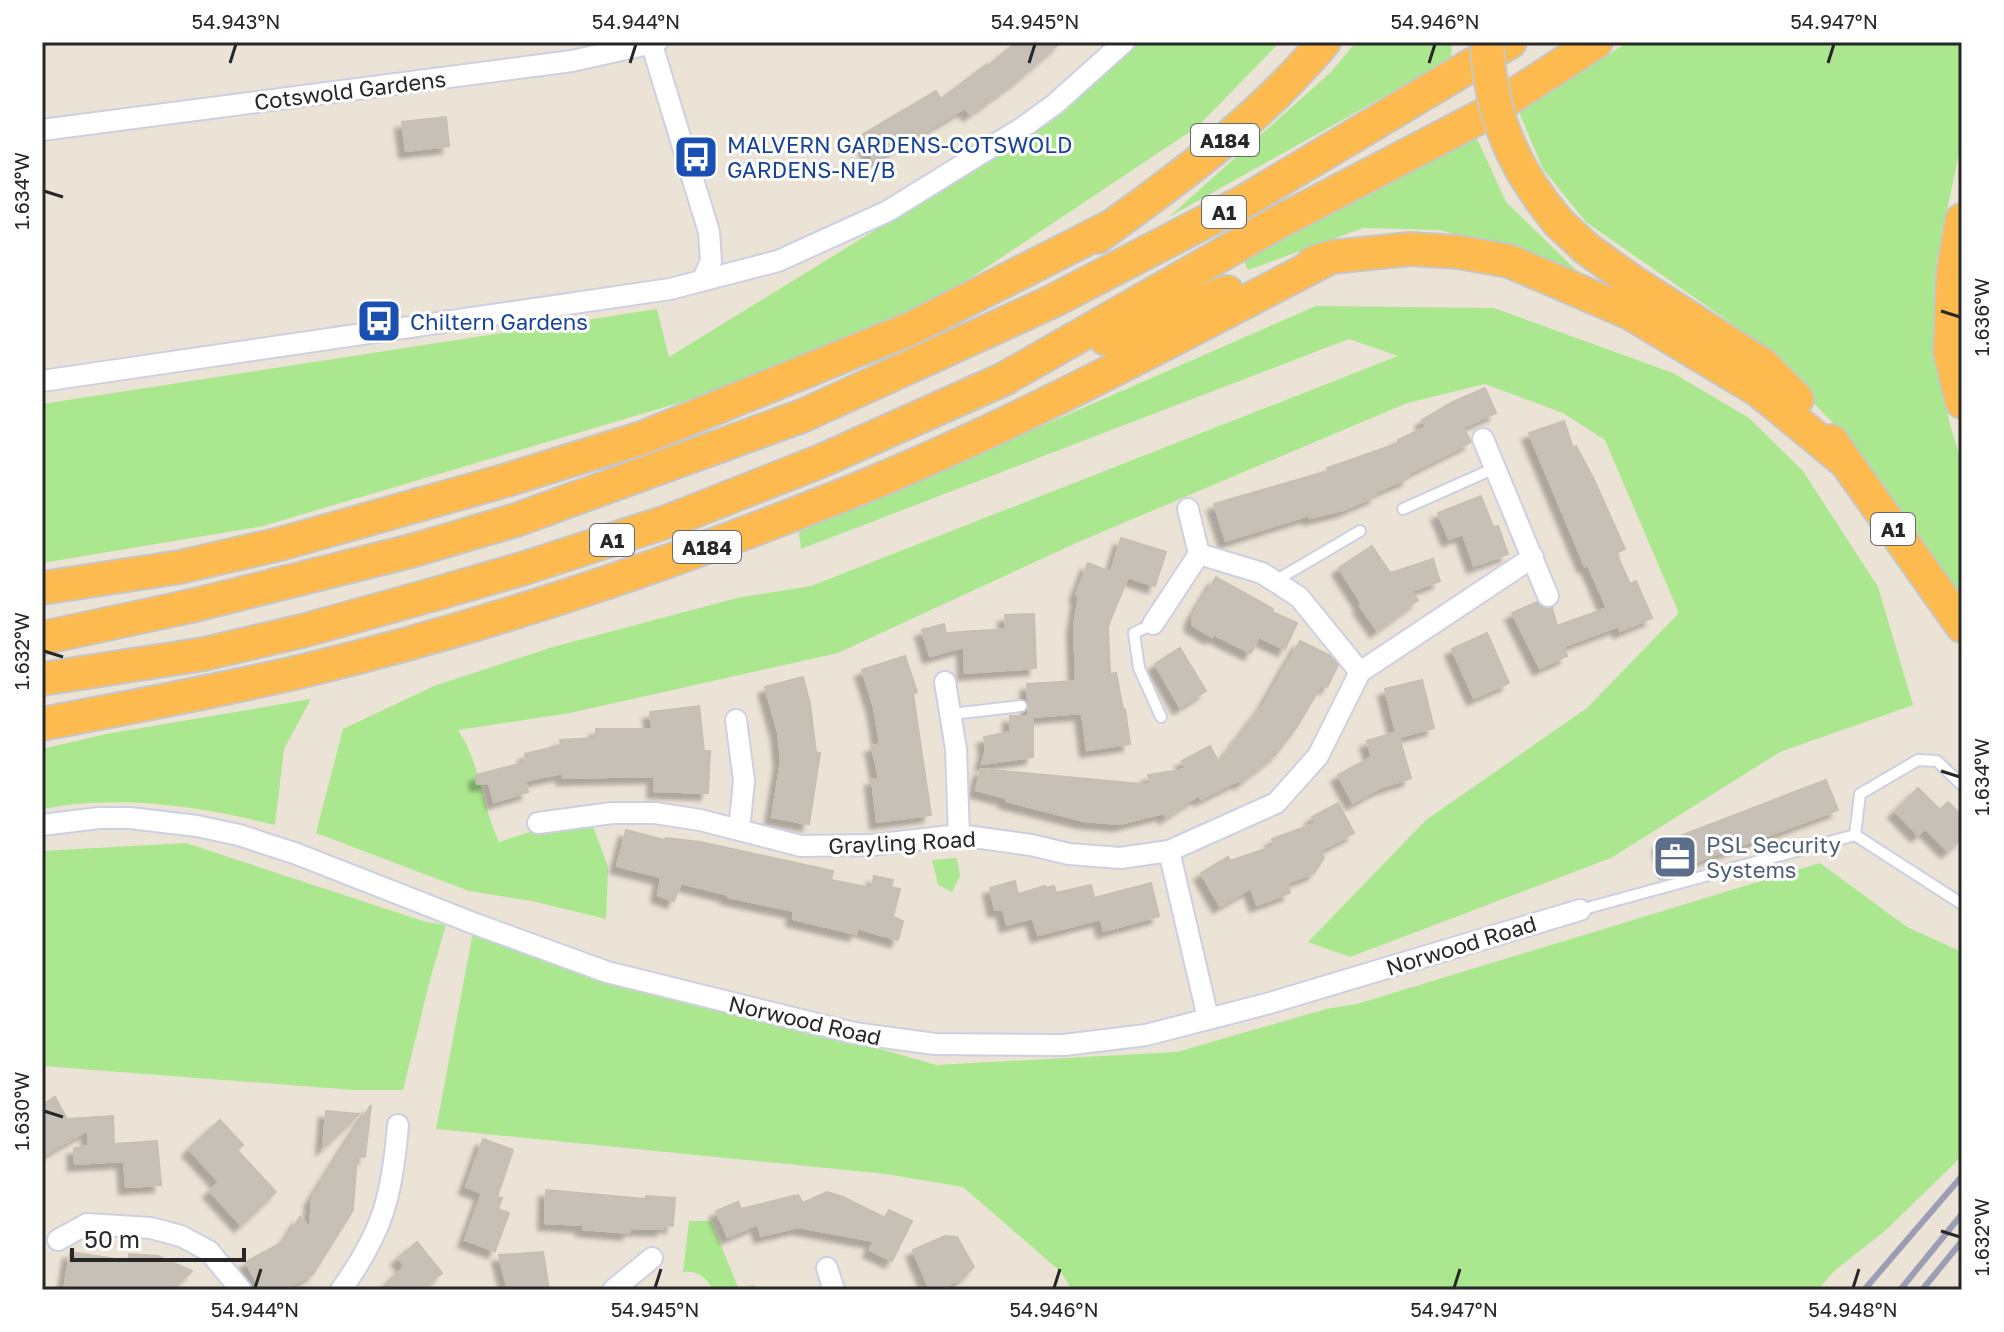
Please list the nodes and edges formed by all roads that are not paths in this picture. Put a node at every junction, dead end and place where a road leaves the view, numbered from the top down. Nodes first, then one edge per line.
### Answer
1 (1124, 42) edge
2 (1324, 42) edge
3 (1487, 42) edge
4 (1510, 42) edge
5 (1596, 42) edge
6 (653, 43) edge
7 (42, 130) edge
8 (1962, 220) edge
9 (1114, 225) junction
10 (1331, 257) junction
11 (703, 279) junction
12 (926, 360) junction
13 (1004, 379) junction
14 (42, 381) edge
15 (1962, 402) edge
16 (1483, 439) dead end
17 (1842, 459) junction
18 (1495, 468) junction
19 (1188, 509) dead end
20 (1403, 509) dead end
21 (1360, 531) dead end
22 (1199, 554) junction
23 (1533, 557) junction
24 (291, 581) junction
25 (1275, 581) junction
26 (42, 588) edge
27 (1548, 596) dead end
28 (42, 608) edge
29 (1153, 624) joint
30 (1962, 626) edge
31 (42, 638) edge
32 (204, 654) junction
33 (1360, 672) junction
34 (42, 679) edge
35 (945, 682) dead end
36 (1021, 706) dead end
37 (952, 714) junction
38 (1161, 717) dead end
39 (42, 718) edge
40 (736, 720) dead end
41 (42, 724) edge
42 (1962, 785) edge
43 (538, 823) dead end
44 (42, 825) edge
45 (739, 830) junction
46 (959, 835) junction
47 (1855, 835) junction
48 (1169, 851) junction
49 (1962, 904) edge
50 (1580, 910) joint
51 (1208, 1018) junction
52 (398, 1125) dead end
53 (58, 1240) dead end
54 (652, 1258) dead end
55 (827, 1268) dead end
56 (241, 1290) edge
57 (341, 1290) edge
58 (613, 1290) edge
59 (834, 1290) edge

1 - 11 street
2 - 9 highway, A184
3 - 17 highway, A1, bridge
4 - 12 highway, A1
5 - 13 highway, A1
6 - 7 street, Cotswold Gardens
6 - 11 street
8 - 15 highway
9 - 12 highway, A184
9 - 26 highway, A184
10 - 13 highway, A1
10 - 17 highway, A1
10 - 41 highway, A184
11 - 14 street
12 - 24 highway, A1
13 - 32 highway, A1
16 - 18 street
17 - 30 highway, A1
18 - 20 lane
18 - 23 street
19 - 22 street
21 - 25 lane
22 - 25 street
22 - 29 street
23 - 27 street
23 - 33 street, Grayling Road
24 - 28 highway, A1
24 - 31 highway, A1
25 - 33 street
29 - 38 lane
32 - 34 highway, A1
32 - 39 highway, A1
33 - 48 street, Grayling Road
35 - 37 street
36 - 37 lane
37 - 46 street
40 - 45 street
42 - 47 lane
43 - 45 street, Grayling Road
44 - 51 street, Norwood Road
45 - 46 street, Grayling Road
46 - 48 street, Grayling Road
47 - 49 lane
47 - 50 lane
48 - 51 street
50 - 51 street, Norwood Road
52 - 57 street
53 - 56 street
54 - 58 street
55 - 59 street

